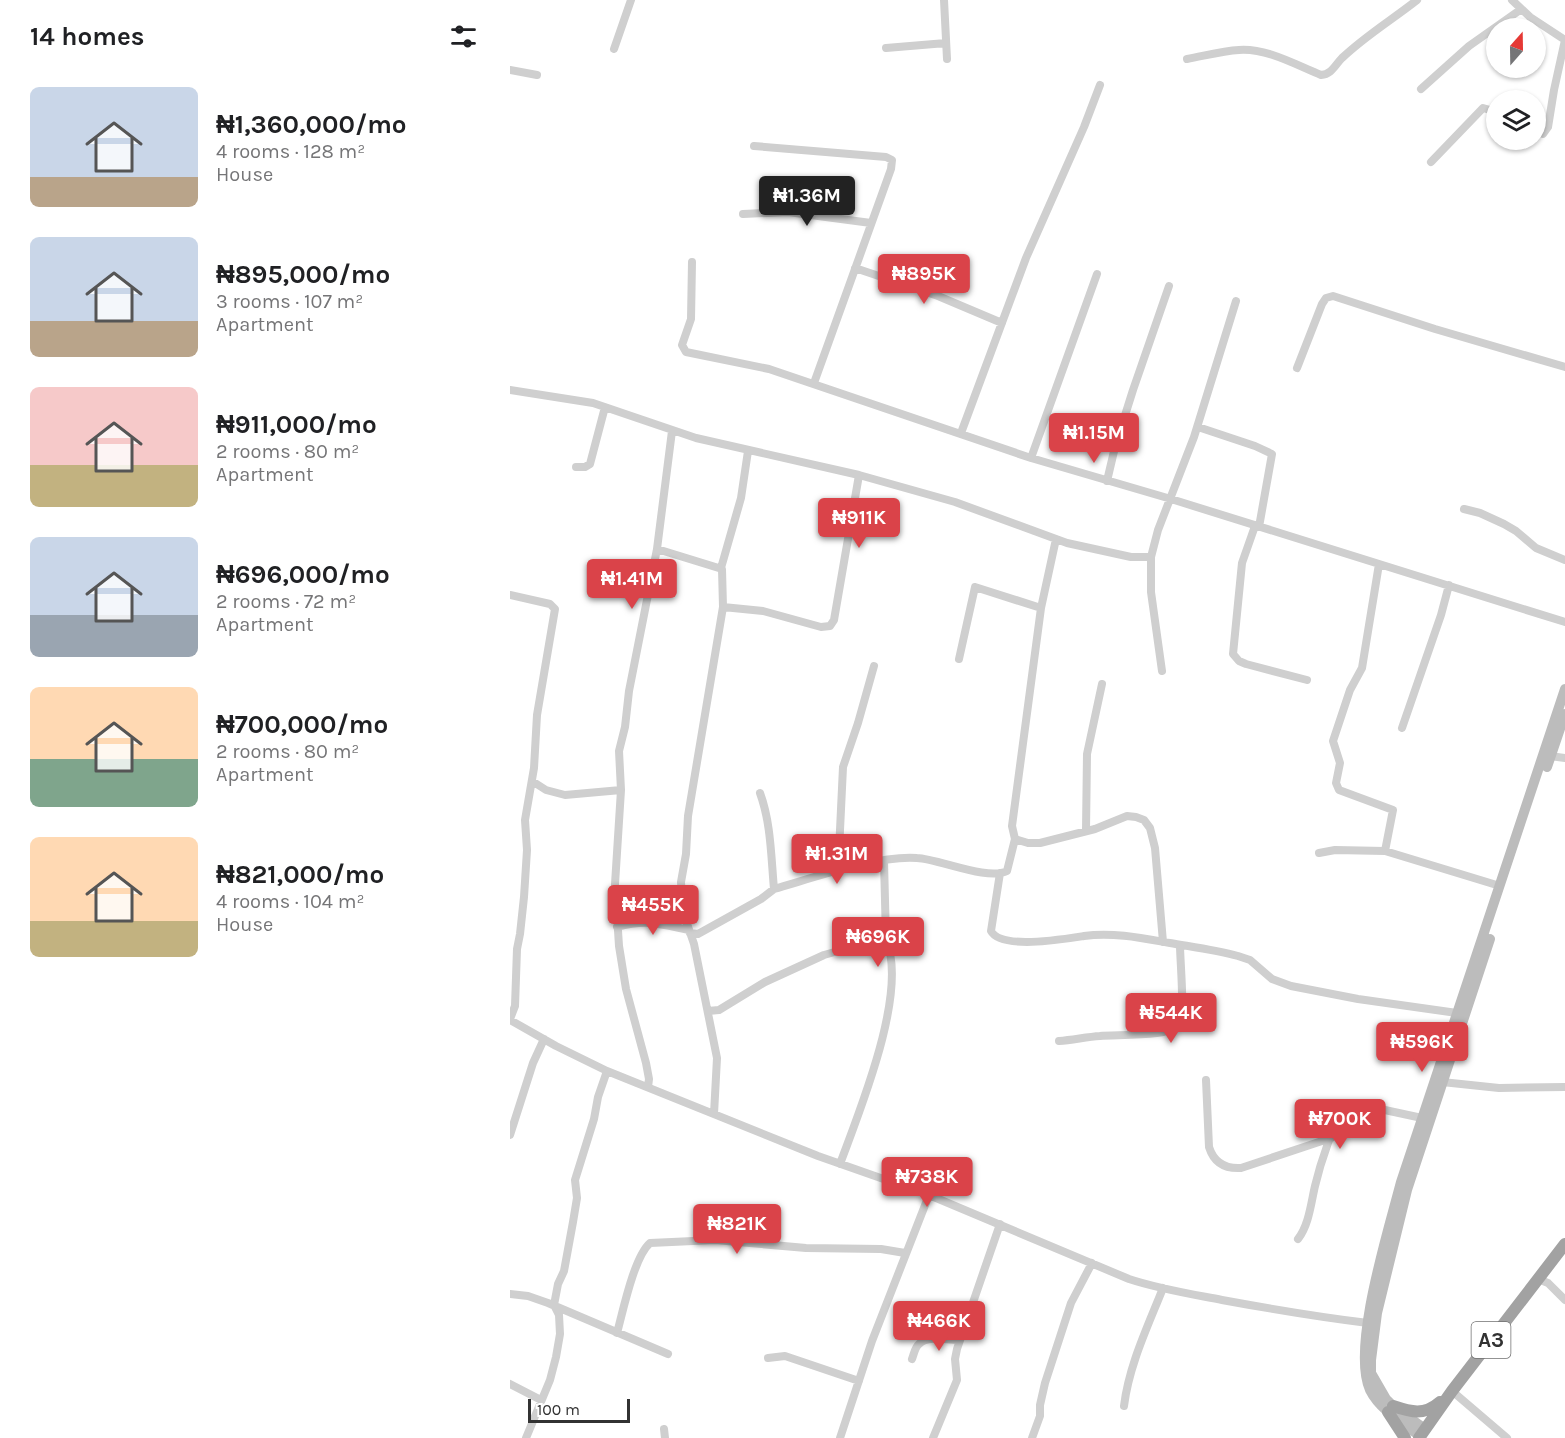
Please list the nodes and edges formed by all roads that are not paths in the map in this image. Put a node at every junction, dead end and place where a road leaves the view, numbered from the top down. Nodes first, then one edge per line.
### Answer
1 (631, 0) edge
2 (944, 0) edge
3 (1417, 0) edge
4 (1512, 0) edge
5 (1521, 10) junction
6 (1565, 40) edge
7 (946, 43) junction
8 (886, 48) dead end
9 (614, 49) dead end
10 (947, 59) dead end
11 (1187, 59) dead end
12 (510, 70) edge
13 (537, 75) dead end
14 (1100, 85) dead end
15 (1421, 88) dead end
16 (1486, 108) edge
17 (1546, 132) edge
18 (754, 146) dead end
19 (1431, 162) dead end
20 (743, 214) dead end
21 (871, 223) junction
22 (692, 262) dead end
23 (855, 268) junction
24 (1097, 274) dead end
25 (1169, 286) dead end
26 (1236, 301) dead end
27 (1002, 323) junction
28 (1565, 367) edge
29 (1297, 368) dead end
30 (814, 383) junction
31 (510, 390) edge
32 (605, 407) junction
33 (1198, 427) junction
34 (672, 431) junction
35 (961, 433) junction
36 (748, 451) junction
37 (1031, 458) junction
38 (576, 467) dead end
39 (859, 475) junction
40 (1107, 481) junction
41 (1171, 499) junction
42 (1464, 509) dead end
43 (1257, 527) junction
44 (1056, 539) junction
45 (657, 549) junction
46 (1151, 557) junction
47 (1565, 560) edge
48 (1379, 564) junction
49 (721, 568) junction
50 (1449, 585) junction
51 (510, 595) edge
52 (723, 607) junction
53 (1041, 608) junction
54 (1565, 622) edge
55 (959, 659) dead end
56 (874, 666) dead end
57 (1162, 671) dead end
58 (1307, 680) dead end
59 (1102, 684) dead end
60 (1565, 689) edge
61 (1565, 714) edge
62 (1402, 728) dead end
63 (1565, 758) edge
64 (1546, 762) junction
65 (532, 781) junction
66 (621, 790) junction
67 (760, 793) dead end
68 (1086, 831) junction
69 (1015, 839) junction
70 (1385, 851) junction
71 (1319, 853) dead end
72 (840, 860) junction
73 (884, 861) junction
74 (847, 869) junction
75 (838, 872) junction
76 (1000, 873) junction
77 (1500, 886) junction
78 (774, 889) junction
79 (617, 927) junction
80 (690, 931) junction
81 (886, 940) junction
82 (1163, 942) junction
83 (1180, 945) junction
84 (708, 1011) junction
85 (1457, 1013) junction
86 (510, 1019) edge
87 (544, 1038) junction
88 (1059, 1041) dead end
89 (607, 1071) junction
90 (1206, 1080) dead end
91 (1442, 1082) junction
92 (648, 1087) junction
93 (1565, 1087) edge
94 (714, 1114) junction
95 (1422, 1118) junction
96 (510, 1135) edge
97 (1331, 1138) junction
98 (840, 1164) junction
99 (929, 1195) junction
100 (1000, 1224) junction
101 (1298, 1239) dead end
102 (1565, 1244) edge
103 (905, 1253) junction
104 (1092, 1263) junction
105 (1538, 1279) junction
106 (1163, 1288) junction
107 (510, 1294) edge
108 (1565, 1300) edge
109 (554, 1305) junction
110 (1368, 1323) junction
111 (617, 1333) junction
112 (960, 1340) junction
113 (668, 1354) dead end
114 (768, 1358) dead end
115 (912, 1359) dead end
116 (859, 1381) junction
117 (510, 1384) edge
118 (1452, 1391) junction
119 (541, 1400) junction
120 (1124, 1406) dead end
121 (1390, 1409) junction
122 (1422, 1434) edge
123 (526, 1438) edge
124 (840, 1438) edge
125 (933, 1438) edge
126 (1032, 1438) edge
127 (1405, 1438) edge
128 (1507, 1438) edge

1 - 9 street
2 - 7 street
3 - 11 street
4 - 5 street
5 - 6 street
5 - 15 street
6 - 17 street
7 - 8 street
7 - 10 street
12 - 13 street
14 - 27 street
16 - 19 street
18 - 21 street
20 - 21 street
21 - 23 street
22 - 30 street
23 - 27 street
23 - 30 street
24 - 37 street
25 - 40 street
26 - 33 street
27 - 35 street
28 - 29 street
30 - 35 street
31 - 32 street
32 - 34 street
32 - 38 street
33 - 41 street
33 - 43 street
34 - 36 street
34 - 45 street
35 - 37 street
36 - 39 street
36 - 49 street
37 - 40 street
39 - 44 street
39 - 52 street
40 - 41 street
41 - 43 street
41 - 46 street
42 - 47 street
43 - 48 street
43 - 58 street
44 - 46 street
44 - 53 street
45 - 49 street
45 - 66 street
46 - 57 street
48 - 50 street
48 - 70 street
49 - 52 street
50 - 54 street
50 - 62 street
51 - 65 street
52 - 80 street
53 - 55 street
53 - 69 street
56 - 72 street
59 - 68 street
60 - 64 main road
61 - 64 main road
63 - 64 street
64 - 77 main road
64 - 91 main road
65 - 66 street
65 - 86 street
66 - 79 street
67 - 78 street
68 - 69 street
68 - 82 street
69 - 76 street
70 - 71 street
70 - 77 street
72 - 74 street
72 - 75 street
73 - 74 street
73 - 76 street
73 - 81 street
74 - 75 street
75 - 78 street
76 - 82 street
77 - 85 main road
78 - 80 street
79 - 80 street
79 - 92 street
80 - 84 street
81 - 84 street
81 - 98 street
82 - 83 street
83 - 85 street
83 - 88 street
84 - 94 street
85 - 95 main road
86 - 87 street
87 - 89 street
87 - 96 street
89 - 92 street
89 - 109 street
90 - 97 street
91 - 93 street
91 - 121 main road
92 - 94 street
94 - 98 street
95 - 97 street
95 - 110 main road
97 - 101 street
98 - 99 street
99 - 100 street
99 - 103 street
100 - 104 street
100 - 112 street
102 - 105 highway, A3
103 - 111 street
103 - 116 street
104 - 106 street
104 - 126 street
105 - 108 street
105 - 118 highway, A3
106 - 110 street
106 - 120 street
107 - 109 street
109 - 111 street
109 - 119 street
110 - 121 main road
111 - 113 street
112 - 115 street
112 - 125 street
114 - 116 street
116 - 124 street
117 - 119 street
118 - 121 highway
118 - 122 highway, A3
118 - 128 street
119 - 123 street
121 - 122 main road
121 - 127 highway

